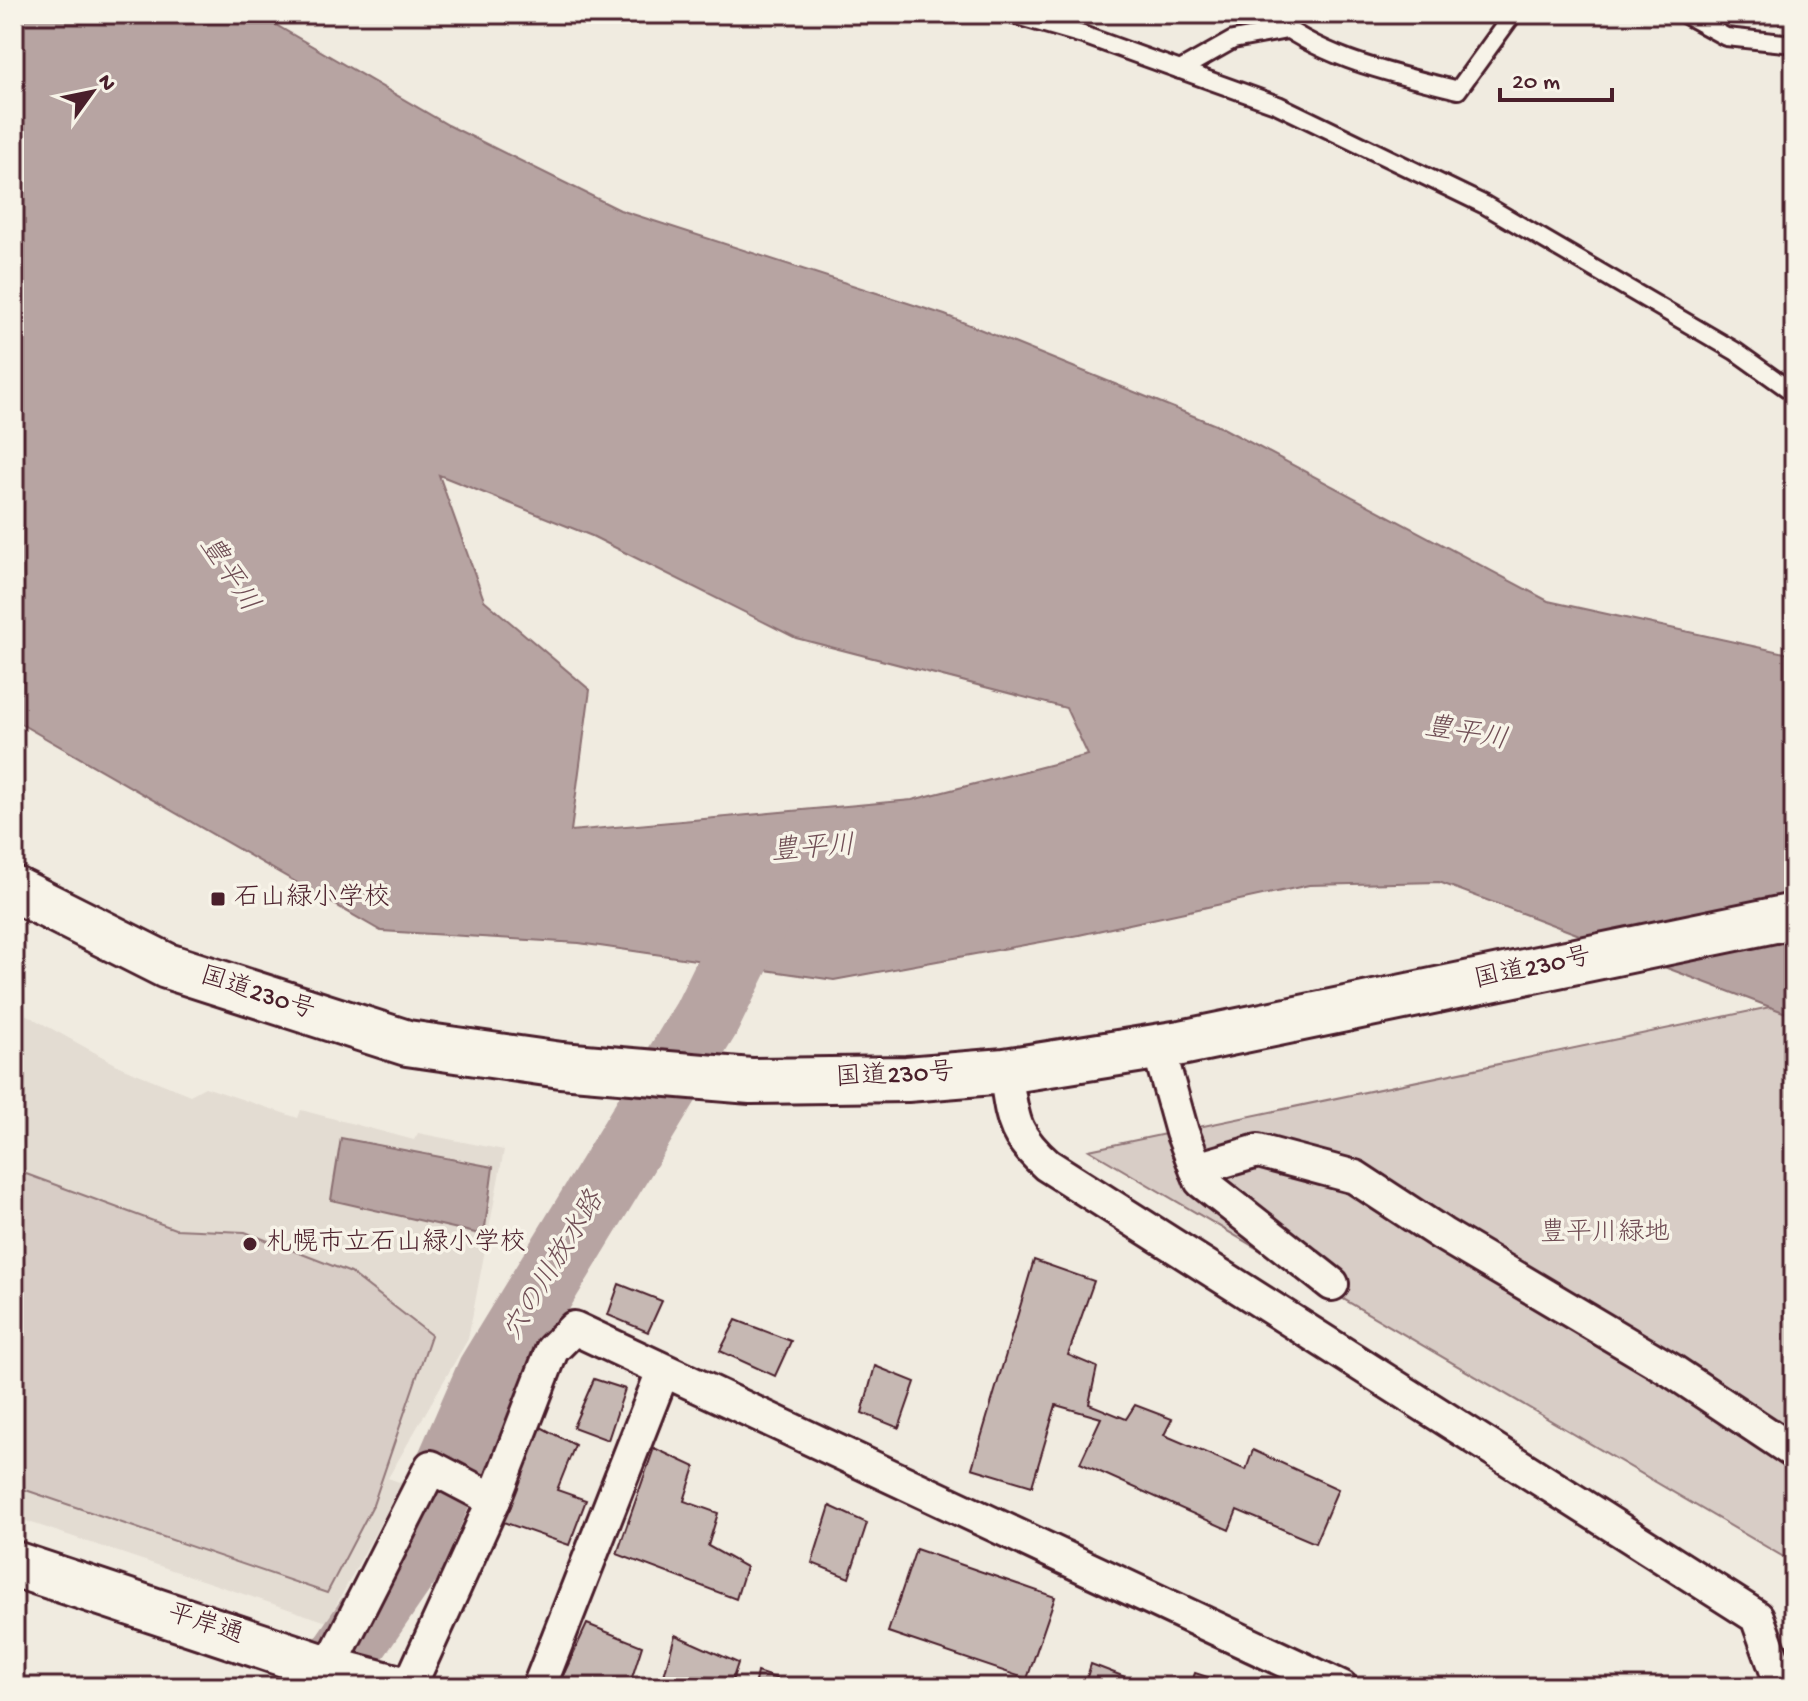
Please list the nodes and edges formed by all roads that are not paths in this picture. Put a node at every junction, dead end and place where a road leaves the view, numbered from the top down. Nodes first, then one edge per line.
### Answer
1 (1010, 14) edge
2 (1267, 14) edge
3 (1513, 14) edge
4 (1684, 14) edge
5 (1287, 30) junction
6 (1794, 44) edge
7 (1180, 70) junction
8 (1794, 393) edge
9 (14, 889) edge
10 (1794, 916) edge
11 (1178, 1043) junction
12 (1005, 1071) junction
13 (1196, 1169) junction
14 (1332, 1284) dead end
15 (663, 1371) junction
16 (1794, 1452) edge
17 (494, 1500) junction
18 (14, 1564) edge
19 (326, 1671) edge
20 (396, 1686) edge
21 (539, 1687) edge
22 (1341, 1687) edge
23 (1776, 1687) edge

1 - 7 lane
2 - 5 lane
3 - 5 lane
4 - 6 lane
5 - 7 lane
7 - 8 lane
9 - 12 main road, 国道230号
10 - 11 main road, 国道230号
11 - 12 main road, 国道230号
11 - 13 street
12 - 23 street
13 - 14 street
13 - 16 street
15 - 17 street
15 - 21 street
15 - 22 street
17 - 19 street
17 - 20 street
18 - 19 main road, 平岸通
19 - 20 main road, 平岸通

